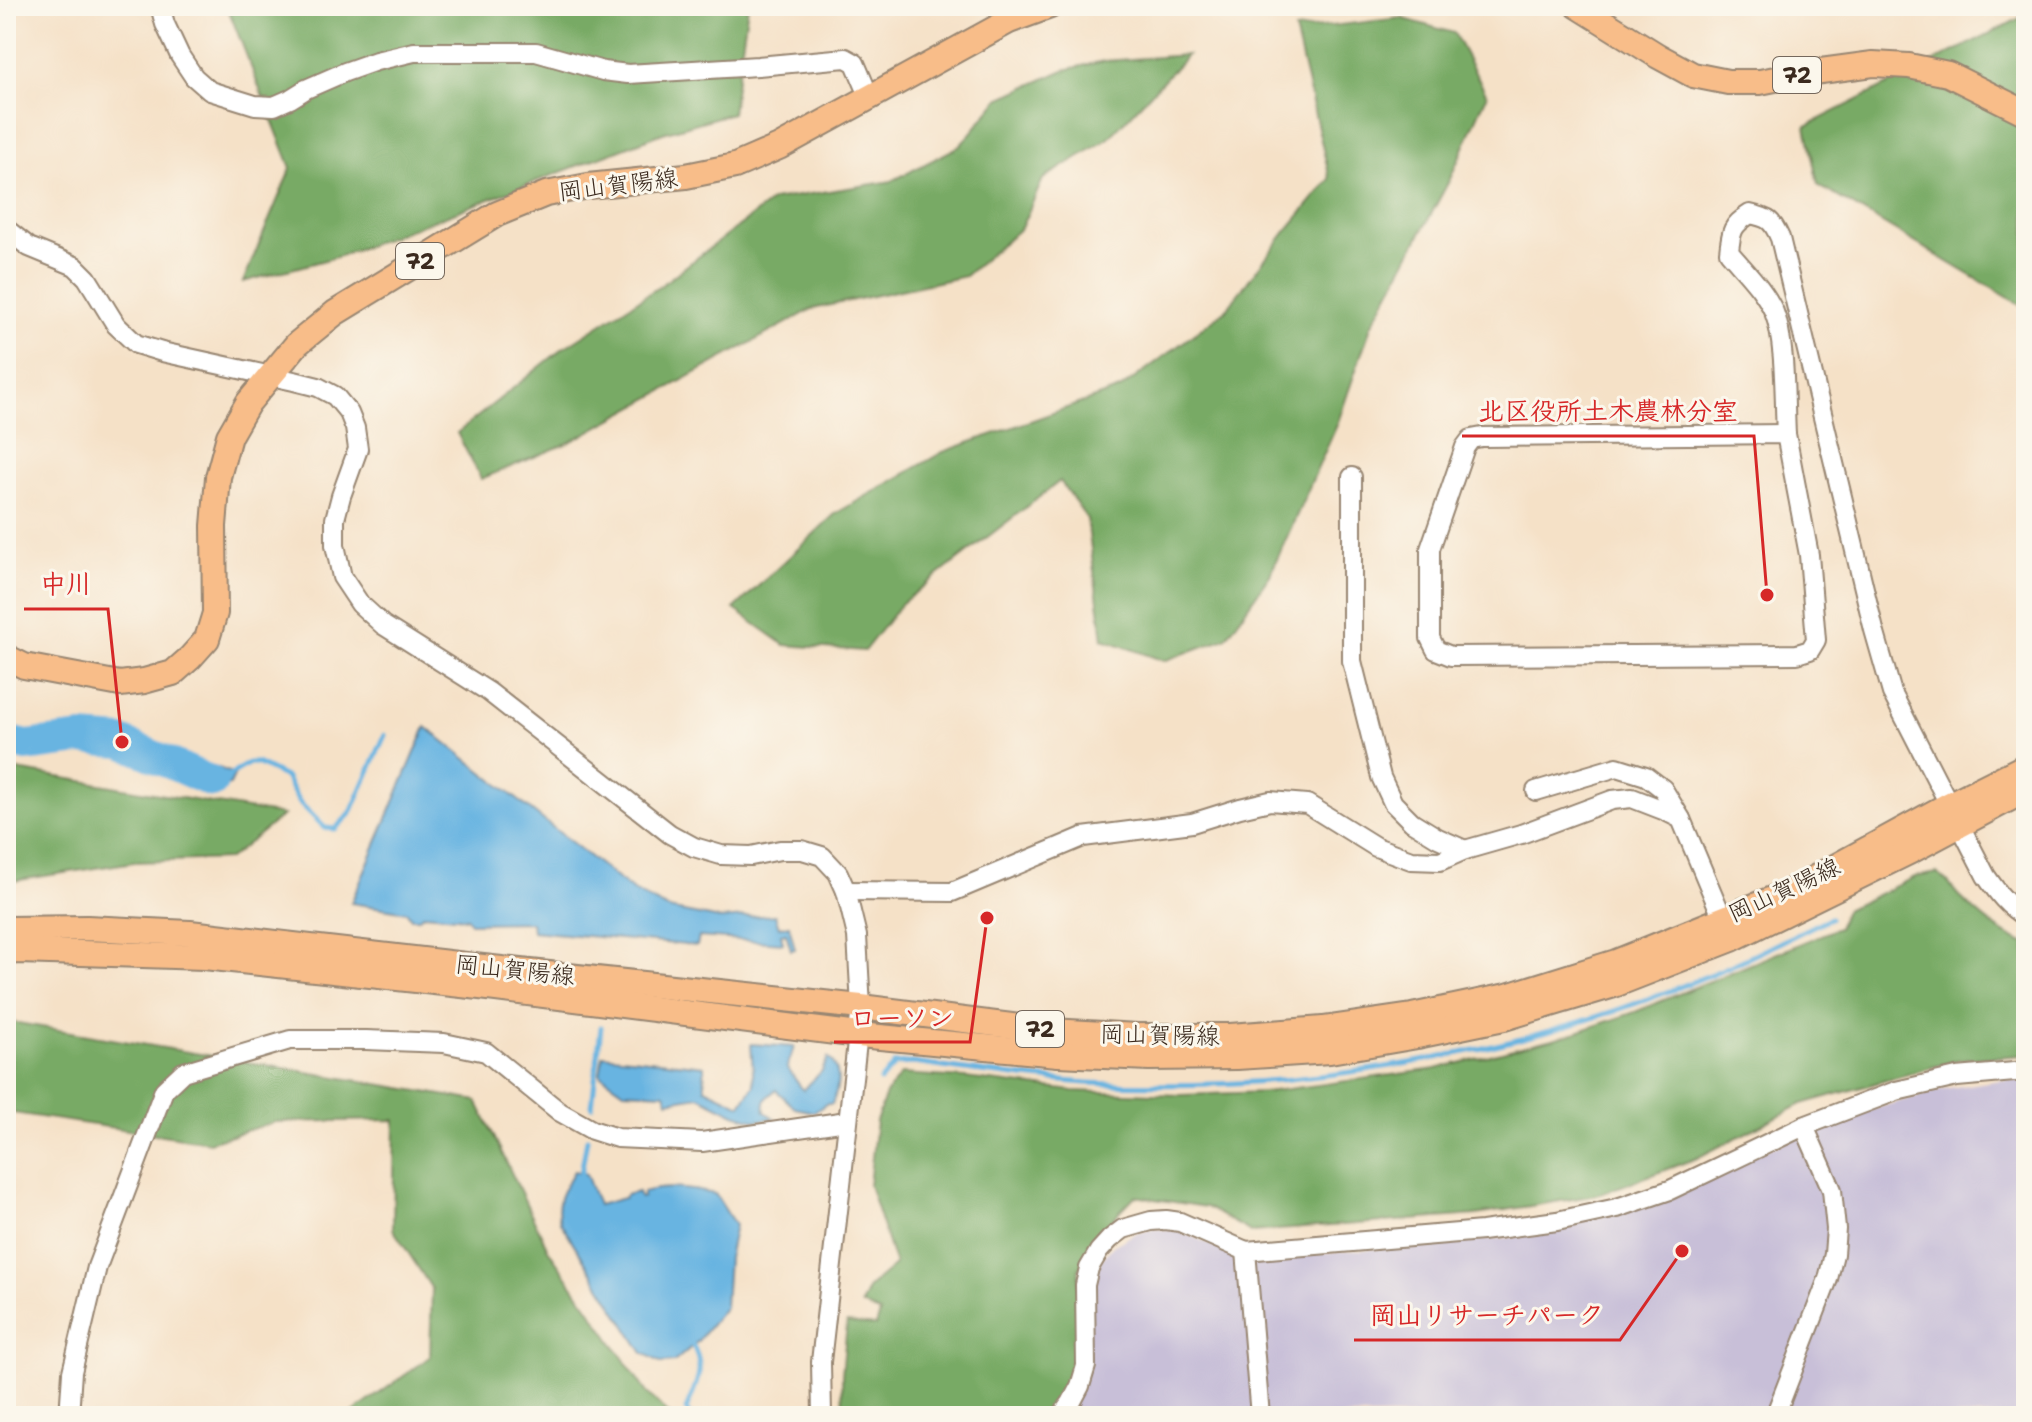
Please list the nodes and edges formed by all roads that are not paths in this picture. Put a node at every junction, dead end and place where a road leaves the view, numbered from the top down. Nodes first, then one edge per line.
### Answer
1 (160, 6) edge
2 (1050, 6) edge
3 (1578, 6) edge
4 (870, 98) junction
5 (2026, 113) edge
6 (6, 229) edge
7 (270, 375) junction
8 (1786, 434) junction
9 (1352, 477) dead end
10 (6, 657) edge
11 (2026, 766) edge
12 (2026, 790) edge
13 (1536, 791) dead end
14 (1954, 815) junction
15 (1681, 819) junction
16 (1465, 850) junction
17 (846, 891) junction
18 (2026, 917) edge
19 (1723, 919) junction
20 (6, 929) edge
21 (6, 952) edge
22 (861, 1007) junction
23 (859, 1035) junction
24 (2026, 1071) edge
25 (847, 1121) junction
26 (1804, 1126) junction
27 (1246, 1251) junction
28 (69, 1416) edge
29 (822, 1416) edge
30 (1061, 1416) edge
31 (1260, 1416) edge
32 (1775, 1416) edge

1 - 4 street
2 - 4 main road, 岡山賀陽線 / 72
3 - 5 main road, 72
4 - 7 main road, 岡山賀陽線 / 72
6 - 7 street
7 - 10 main road, 岡山賀陽線 / 72
7 - 17 street
8 - 8 street
8 - 14 street
9 - 16 street
11 - 14 main road, 岡山賀陽線 / 72
12 - 14 main road, 岡山賀陽線 / 72
13 - 15 street
14 - 18 street
14 - 19 main road, 岡山賀陽線 / 72
14 - 23 main road, 岡山賀陽線 / 72
15 - 16 street
15 - 19 street
16 - 17 street
17 - 22 street
19 - 22 main road, 岡山賀陽線 / 72
20 - 22 main road, 岡山賀陽線 / 72
21 - 23 main road, 岡山賀陽線 / 72
22 - 23 street
23 - 25 street
24 - 26 street
25 - 28 street
25 - 29 street
26 - 27 street
26 - 32 street
27 - 30 street
27 - 31 street

